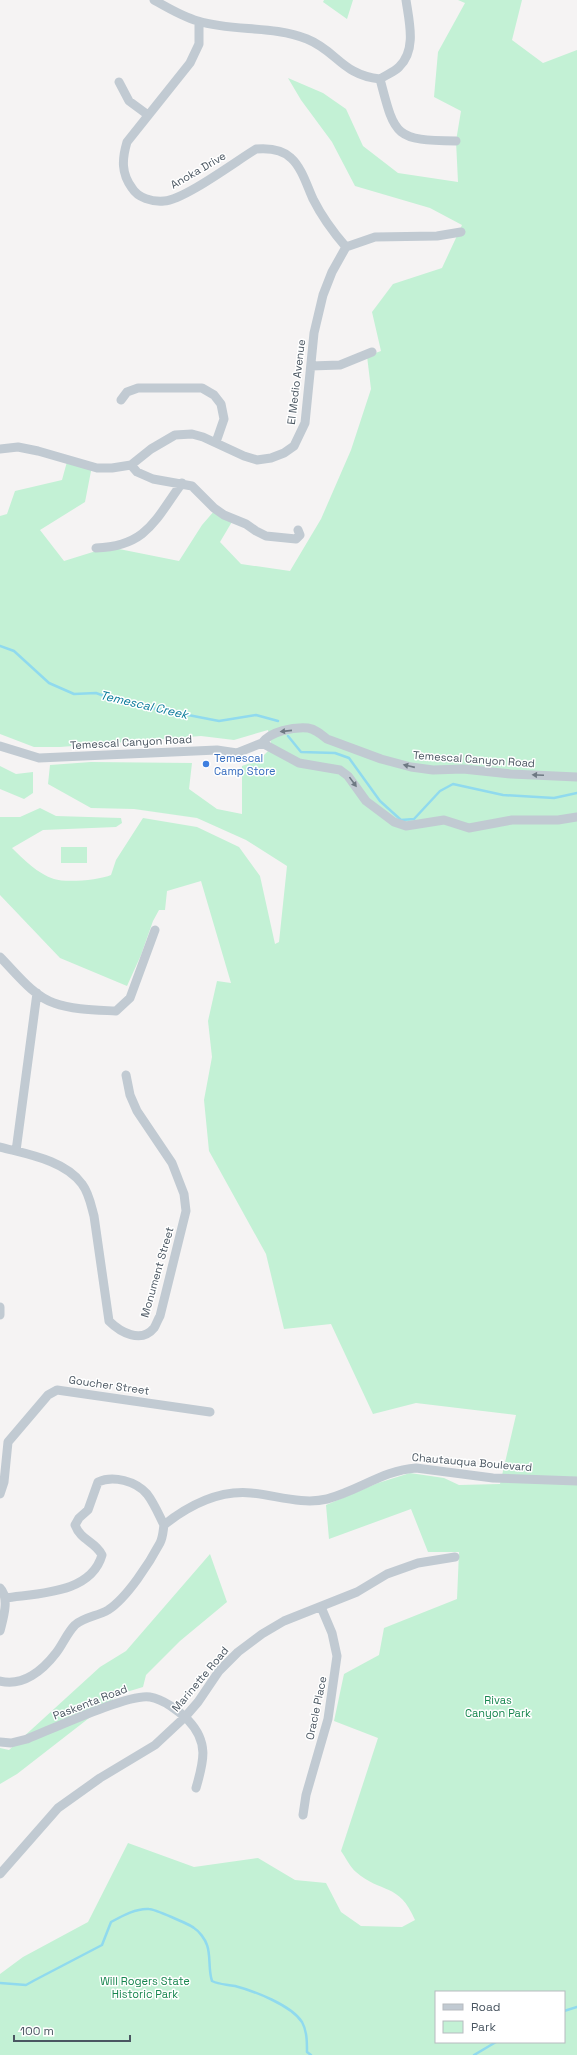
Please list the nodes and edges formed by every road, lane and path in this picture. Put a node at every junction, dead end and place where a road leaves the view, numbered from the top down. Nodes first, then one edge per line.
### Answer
1 (154, 0) edge
2 (406, 0) edge
3 (199, 22) junction
4 (380, 79) junction
5 (119, 82) dead end
6 (148, 115) junction
7 (456, 141) dead end
8 (461, 232) dead end
9 (346, 248) junction
10 (372, 352) dead end
11 (311, 366) junction
12 (121, 400) dead end
13 (216, 442) junction
14 (0, 449) edge
15 (131, 465) junction
16 (182, 483) junction
17 (298, 530) dead end
18 (96, 548) dead end
19 (262, 743) junction
20 (0, 746) edge
21 (577, 777) edge
22 (577, 817) edge
23 (155, 930) dead end
24 (0, 957) edge
25 (37, 993) junction
26 (126, 1075) dead end
27 (0, 1147) edge
28 (16, 1152) junction
29 (0, 1307) edge
30 (0, 1314) edge
31 (210, 1412) dead end
32 (577, 1481) edge
33 (0, 1494) edge
34 (164, 1525) junction
35 (455, 1557) dead end
36 (0, 1588) edge
37 (5, 1598) junction
38 (321, 1606) junction
39 (0, 1631) edge
40 (0, 1681) edge
41 (185, 1717) junction
42 (0, 1742) edge
43 (196, 1788) dead end
44 (303, 1815) dead end
45 (0, 1874) edge

1 - 3 street
2 - 4 street
3 - 4 street
3 - 6 street, Anoka Drive
4 - 7 street
5 - 6 street
6 - 9 street, Anoka Drive
8 - 9 street
9 - 11 street, El Medio Avenue
10 - 11 street
11 - 13 street, El Medio Avenue
12 - 13 street
13 - 15 street, El Medio Avenue
14 - 15 street
15 - 16 street
16 - 17 street
16 - 18 street
19 - 20 street, Temescal Canyon Road
21 -> 19 street, Temescal Canyon Road
19 -> 22 street
23 - 25 street
24 - 25 street
25 - 28 street
26 - 28 street, Monument Street
27 - 28 street, Monument Street
29 - 30 street
31 - 33 street, Goucher Street
32 - 34 street, Chautauqua Boulevard
34 - 37 street
34 - 40 street
35 - 38 street, Marinette Road
36 - 37 street
37 - 39 street
38 - 41 street, Marinette Road
38 - 44 street, Oracle Place
41 - 42 street, Paskenta Road
41 - 43 street, Paskenta Road
41 - 45 street, Marinette Road

